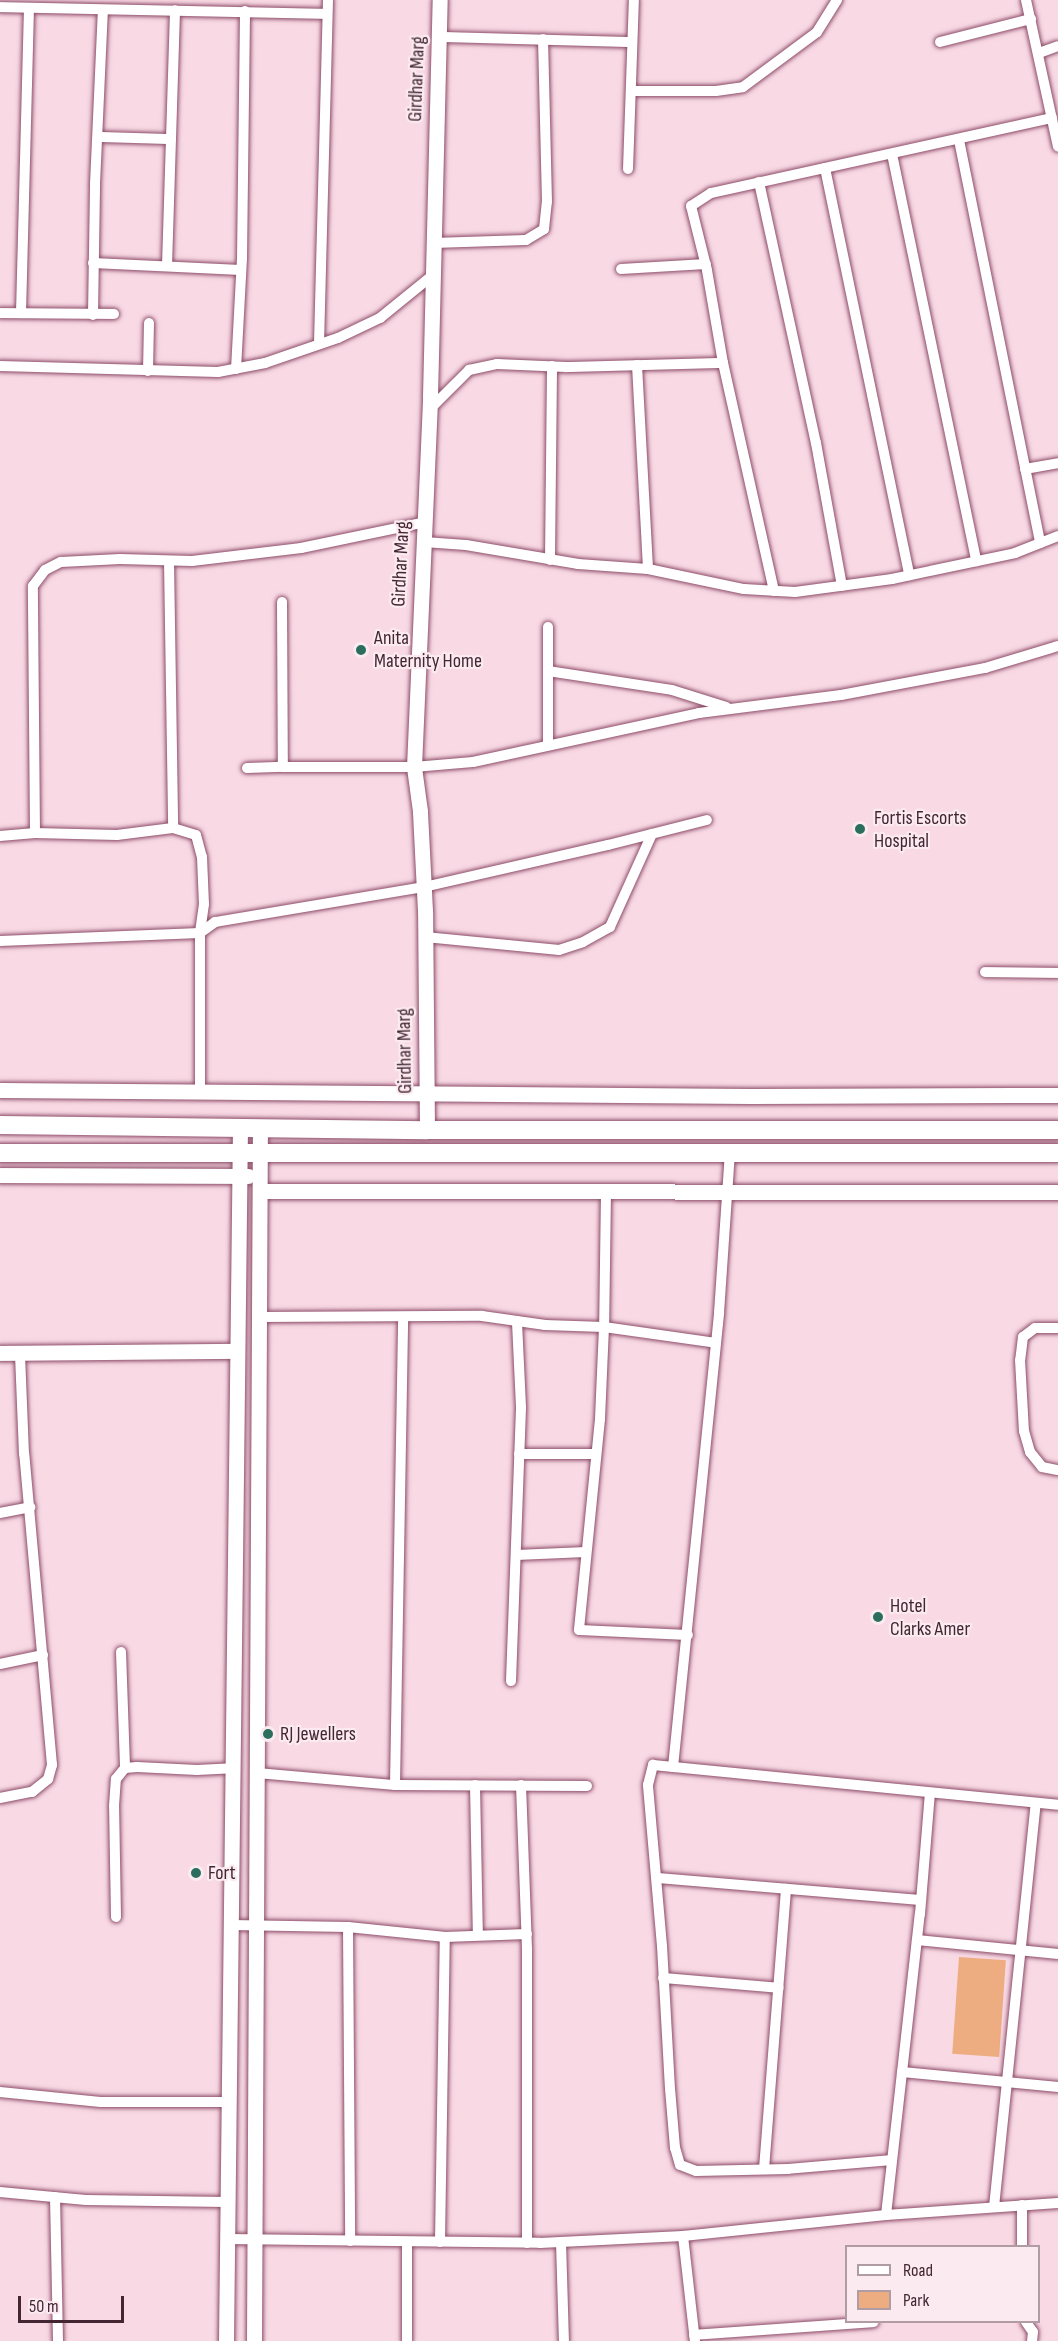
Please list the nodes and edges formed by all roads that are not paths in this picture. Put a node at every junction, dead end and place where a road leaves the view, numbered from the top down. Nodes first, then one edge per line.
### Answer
1 (328, 0) edge
2 (440, 0) edge
3 (634, 0) edge
4 (837, 0) edge
5 (1026, 0) edge
6 (115, 5) edge
7 (0, 7) edge
8 (29, 8) junction
9 (103, 10) junction
10 (175, 10) junction
11 (245, 11) junction
12 (327, 14) junction
13 (1031, 19) junction
14 (439, 37) junction
15 (543, 39) junction
16 (632, 42) junction
17 (940, 42) dead end
18 (1058, 46) edge
19 (1039, 52) junction
20 (631, 91) junction
21 (1052, 118) junction
22 (98, 137) junction
23 (171, 140) junction
24 (959, 140) junction
25 (1058, 147) edge
26 (892, 154) junction
27 (825, 168) junction
28 (628, 169) dead end
29 (759, 182) junction
30 (433, 243) junction
31 (93, 262) junction
32 (706, 264) junction
33 (167, 266) junction
34 (621, 269) dead end
35 (241, 270) junction
36 (433, 274) junction
37 (0, 313) edge
38 (21, 314) junction
39 (114, 314) dead end
40 (93, 315) junction
41 (149, 323) dead end
42 (318, 344) junction
43 (723, 363) junction
44 (0, 366) edge
45 (552, 366) junction
46 (637, 366) junction
47 (236, 369) junction
48 (148, 371) junction
49 (430, 403) junction
50 (1058, 464) edge
51 (1025, 469) junction
52 (424, 522) junction
53 (1058, 536) edge
54 (424, 542) junction
55 (1040, 543) junction
56 (550, 560) junction
57 (169, 561) junction
58 (975, 561) junction
59 (648, 569) junction
60 (909, 575) junction
61 (842, 586) junction
62 (774, 591) junction
63 (282, 602) dead end
64 (548, 627) dead end
65 (1058, 646) edge
66 (548, 671) junction
67 (729, 709) junction
68 (548, 744) junction
69 (284, 767) junction
70 (414, 767) junction
71 (248, 768) dead end
72 (707, 820) dead end
73 (173, 828) junction
74 (35, 833) junction
75 (652, 834) junction
76 (0, 836) edge
77 (424, 887) junction
78 (200, 933) junction
79 (425, 937) junction
80 (0, 941) edge
81 (985, 972) dead end
82 (1058, 974) edge
83 (0, 1090) edge
84 (200, 1092) junction
85 (426, 1093) junction
86 (1058, 1095) edge
87 (0, 1125) edge
88 (240, 1128) junction
89 (260, 1128) junction
90 (427, 1130) junction
91 (1058, 1130) edge
92 (0, 1153) edge
93 (730, 1153) junction
94 (1058, 1153) edge
95 (240, 1154) junction
96 (260, 1154) junction
97 (0, 1175) edge
98 (240, 1176) junction
99 (260, 1183) junction
100 (606, 1192) junction
101 (1058, 1192) edge
102 (727, 1193) junction
103 (259, 1317) junction
104 (403, 1318) junction
105 (517, 1321) junction
106 (604, 1327) junction
107 (1058, 1328) edge
108 (716, 1343) junction
109 (237, 1351) junction
110 (0, 1353) edge
111 (20, 1353) junction
112 (519, 1454) junction
113 (596, 1454) junction
114 (1058, 1470) edge
115 (30, 1507) junction
116 (0, 1513) edge
117 (586, 1552) junction
118 (516, 1555) junction
119 (688, 1635) junction
120 (122, 1652) dead end
121 (43, 1655) junction
122 (0, 1664) edge
123 (511, 1681) dead end
124 (673, 1767) junction
125 (125, 1768) junction
126 (232, 1768) junction
127 (257, 1773) junction
128 (395, 1785) junction
129 (475, 1785) junction
130 (521, 1785) junction
131 (587, 1786) dead end
132 (930, 1793) junction
133 (0, 1798) edge
134 (1036, 1804) junction
135 (1058, 1806) edge
136 (657, 1878) junction
137 (786, 1888) junction
138 (921, 1900) junction
139 (116, 1917) dead end
140 (231, 1925) junction
141 (256, 1925) junction
142 (348, 1927) junction
143 (527, 1934) junction
144 (478, 1935) junction
145 (445, 1936) junction
146 (917, 1940) junction
147 (1019, 1950) junction
148 (1058, 1954) edge
149 (663, 1978) junction
150 (778, 1988) junction
151 (902, 2072) junction
152 (1005, 2083) junction
153 (1058, 2088) edge
154 (0, 2092) edge
155 (229, 2102) junction
156 (892, 2160) junction
157 (764, 2169) junction
158 (0, 2192) edge
159 (55, 2197) junction
160 (227, 2202) junction
161 (1058, 2203) edge
162 (1022, 2205) junction
163 (994, 2207) junction
164 (886, 2215) junction
165 (683, 2236) junction
166 (227, 2239) junction
167 (255, 2239) junction
168 (350, 2241) junction
169 (407, 2242) junction
170 (440, 2242) junction
171 (561, 2242) junction
172 (527, 2243) junction
173 (1022, 2245) edge
174 (863, 2323) edge
175 (1027, 2323) edge
176 (694, 2338) edge
177 (58, 2341) edge
178 (226, 2341) edge
179 (254, 2341) edge
180 (407, 2341) edge
181 (564, 2341) edge
182 (1032, 2341) edge

1 - 12 street
2 - 14 street, Girdhar Marg
3 - 16 street
4 - 20 street
5 - 13 street
6 - 9 street
6 - 10 street
7 - 8 street
8 - 9 street
8 - 38 street
9 - 22 street
10 - 11 street
10 - 23 street
11 - 12 street
11 - 35 street
12 - 42 street
13 - 17 street
13 - 19 street
14 - 15 street
14 - 30 street, Girdhar Marg
15 - 16 street
15 - 30 street
16 - 20 street
18 - 19 street
19 - 21 street
20 - 28 street
21 - 24 street
21 - 25 street
22 - 23 street
22 - 31 street
23 - 33 street
24 - 26 street
24 - 51 street
26 - 27 street
26 - 58 street
27 - 29 street
27 - 60 street
29 - 32 street
29 - 61 street
30 - 36 street, Girdhar Marg
31 - 33 street
31 - 40 street
32 - 34 street
32 - 43 street
33 - 35 street
35 - 47 street
36 - 42 street
36 - 49 street, Girdhar Marg
37 - 38 street
38 - 40 street
39 - 40 street
41 - 48 street
42 - 47 street
43 - 46 street
43 - 62 street
44 - 48 street
45 - 46 street
45 - 49 street
45 - 56 street
46 - 59 street
47 - 48 street
49 - 52 street, Girdhar Marg
50 - 51 street
51 - 55 street
52 - 54 street, Girdhar Marg
52 - 57 street
53 - 55 street
54 - 56 street
54 - 70 street, Girdhar Marg
55 - 58 street
56 - 59 street
57 - 73 street
57 - 74 street
58 - 60 street
59 - 62 street
60 - 61 street
61 - 62 street
63 - 69 street
64 - 66 street
65 - 67 street
66 - 67 street
66 - 68 street
67 - 68 street
68 - 70 street
69 - 70 street
69 - 71 street
70 - 77 street, Girdhar Marg
72 - 75 street
73 - 74 street
73 - 78 street
74 - 76 street
75 - 77 street
75 - 79 street
77 - 78 street
77 - 79 street, Girdhar Marg
78 - 80 street
78 - 84 street
79 - 85 street, Girdhar Marg
81 - 82 street
83 - 84 street
84 - 85 street
85 - 86 street
85 - 90 street, Girdhar Marg
87 - 88 main road
88 - 89 main road
88 - 95 street
89 - 90 main road
89 - 96 street
90 - 91 main road
92 - 95 main road
93 - 94 main road
93 - 96 main road
93 - 102 street
95 - 96 main road
95 - 98 street
96 - 99 street
97 - 98 street
98 - 99 street
98 - 109 street
99 - 100 street
99 - 103 street
100 - 102 street
100 - 106 street
101 - 102 street
102 - 108 street
103 - 104 street
103 - 127 street
104 - 105 street
104 - 128 street
105 - 106 street
105 - 112 street
106 - 108 street
106 - 113 street
107 - 114 street
108 - 119 street
109 - 111 street
109 - 126 street
110 - 111 street
111 - 115 street
112 - 113 street
112 - 118 street
113 - 117 street
115 - 116 street
115 - 121 street
117 - 118 street
117 - 119 street
118 - 123 street
119 - 124 street
120 - 125 street
121 - 122 street
121 - 133 street
124 - 132 street
124 - 136 street
125 - 126 street
125 - 139 street
126 - 140 street
127 - 128 street
127 - 141 street
128 - 129 street
129 - 130 street
129 - 144 street
130 - 131 street
130 - 143 street
132 - 134 street
132 - 138 street
134 - 135 street
134 - 147 street
136 - 137 street
136 - 149 street
137 - 138 street
137 - 150 street
138 - 146 street
140 - 141 street
140 - 155 street
141 - 142 street
141 - 167 street
142 - 145 street
142 - 168 street
143 - 144 street
143 - 172 street
144 - 145 street
145 - 170 street
146 - 147 street
146 - 151 street
147 - 148 street
147 - 152 street
149 - 150 street
149 - 157 street
150 - 157 street
151 - 152 street
151 - 156 street
152 - 153 street
152 - 163 street
154 - 155 street
155 - 160 street
156 - 157 street
156 - 164 street
158 - 159 street
159 - 160 street
159 - 177 street
160 - 166 street
161 - 162 street
162 - 163 street
162 - 173 street
163 - 164 street
164 - 165 street
165 - 171 street
165 - 176 street
166 - 167 street
166 - 178 street
167 - 168 street
167 - 179 street
168 - 169 street
169 - 170 street
169 - 180 street
170 - 172 street
171 - 172 street
171 - 181 street
174 - 176 street
175 - 182 street

